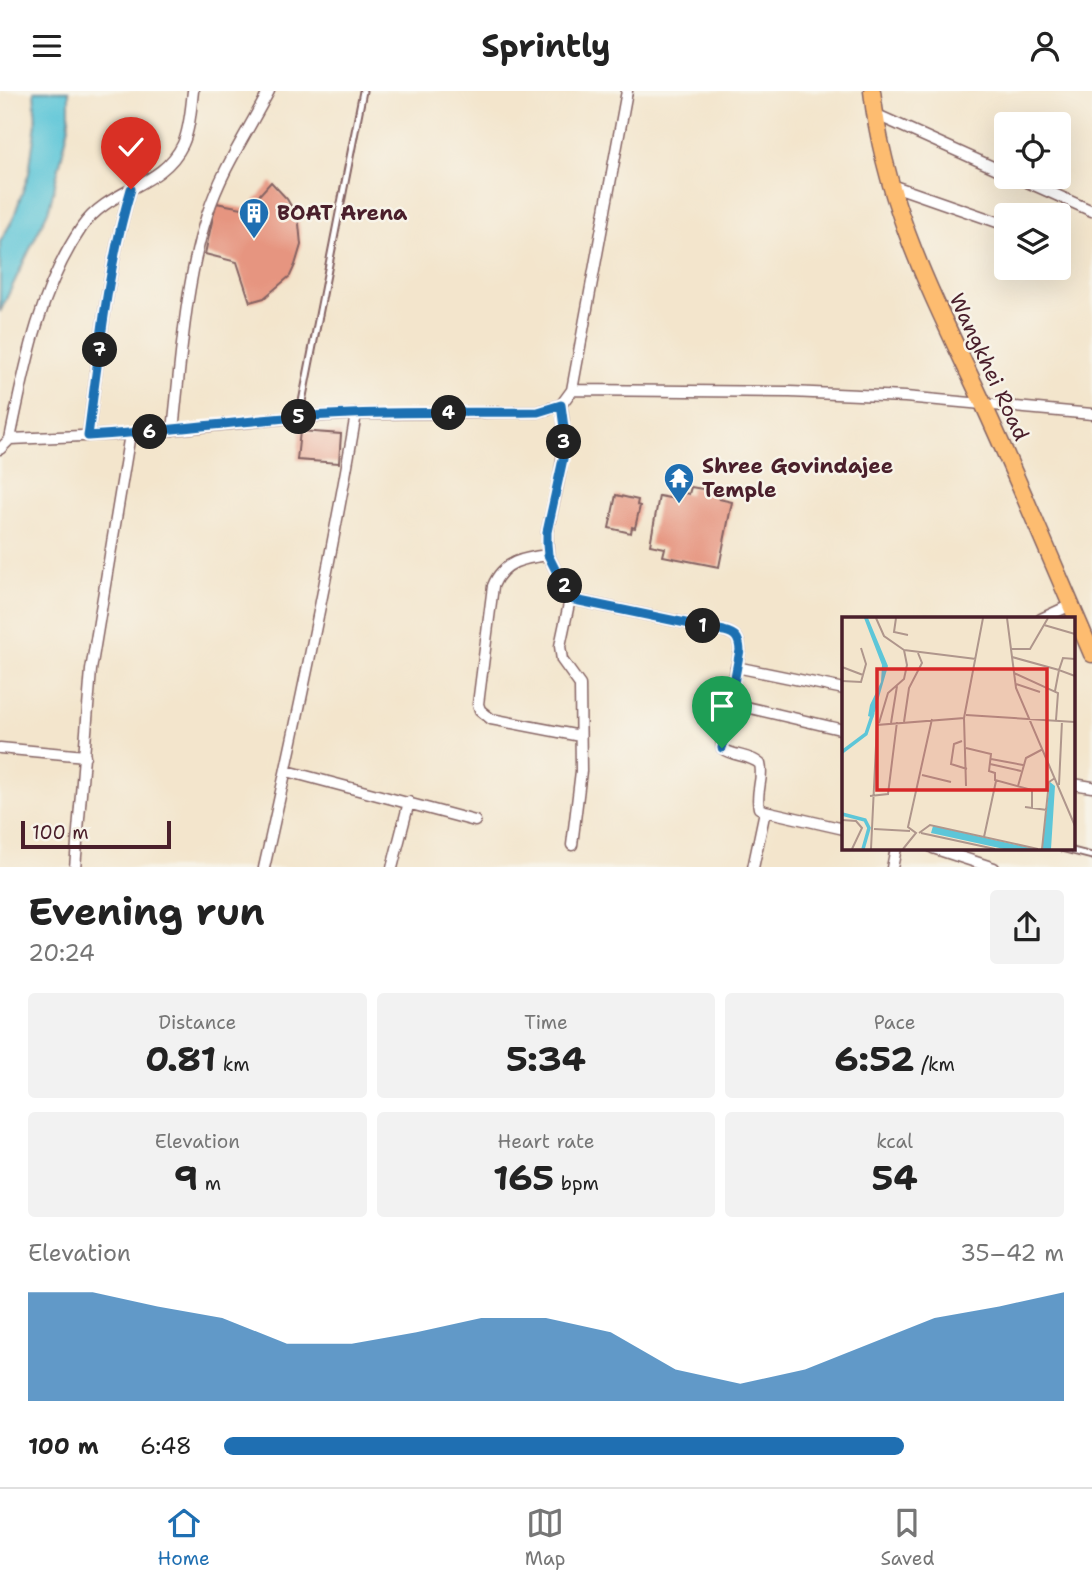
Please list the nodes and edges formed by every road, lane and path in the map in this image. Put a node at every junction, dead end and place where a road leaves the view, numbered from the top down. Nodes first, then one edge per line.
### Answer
1 (193, 91) edge
2 (269, 91) edge
3 (363, 91) edge
4 (627, 91) edge
5 (872, 91) edge
6 (875, 114) junction
7 (994, 168) edge
8 (890, 184) junction
9 (131, 189) junction
10 (1043, 189) edge
11 (1092, 211) edge
12 (994, 221) edge
13 (572, 390) junction
14 (982, 403) junction
15 (561, 405) junction
16 (356, 414) junction
17 (1092, 414) edge
18 (299, 417) junction
19 (173, 431) junction
20 (130, 434) junction
21 (88, 436) junction
22 (10, 439) junction
23 (0, 449) edge
24 (548, 555) junction
25 (570, 599) junction
26 (1071, 605) junction
27 (1045, 617) edge
28 (1092, 654) edge
29 (736, 667) junction
30 (842, 689) edge
31 (729, 703) junction
32 (842, 730) edge
33 (580, 736) junction
34 (0, 748) edge
35 (85, 757) junction
36 (287, 771) junction
37 (1074, 784) edge
38 (1092, 787) edge
39 (409, 802) junction
40 (765, 811) junction
41 (475, 821) dead end
42 (842, 829) edge
43 (572, 845) dead end
44 (939, 850) edge
45 (1068, 850) edge
46 (1092, 856) edge
47 (75, 867) edge
48 (264, 867) edge
49 (392, 867) edge
50 (753, 867) edge
51 (994, 867) edge

1 - 9 street
2 - 19 street
3 - 18 lane
4 - 13 street
5 - 6 main road, Wangkhei Road
6 - 7 street
6 - 8 main road, Wangkhei Road
8 - 12 street
8 - 14 main road, Wangkhei Road
9 - 21 street
9 - 22 street
10 - 11 street
13 - 14 street
13 - 15 street
14 - 17 street
14 - 26 main road, Wangkhei Road
15 - 16 street
15 - 24 street
16 - 18 street
16 - 36 street
18 - 19 street
19 - 20 street
20 - 21 street
20 - 35 street
21 - 22 street
22 - 23 street
24 - 25 street
24 - 33 street
25 - 29 street
25 - 33 street
26 - 27 street
26 - 28 main road, Wangkhei Road
29 - 30 street
29 - 31 street
31 - 32 street
31 - 40 street
33 - 43 street
34 - 35 street
35 - 47 street
36 - 39 street
36 - 48 street
37 - 38 street
39 - 41 street
39 - 49 street
40 - 42 street
40 - 50 street
44 - 51 street
45 - 46 lane

